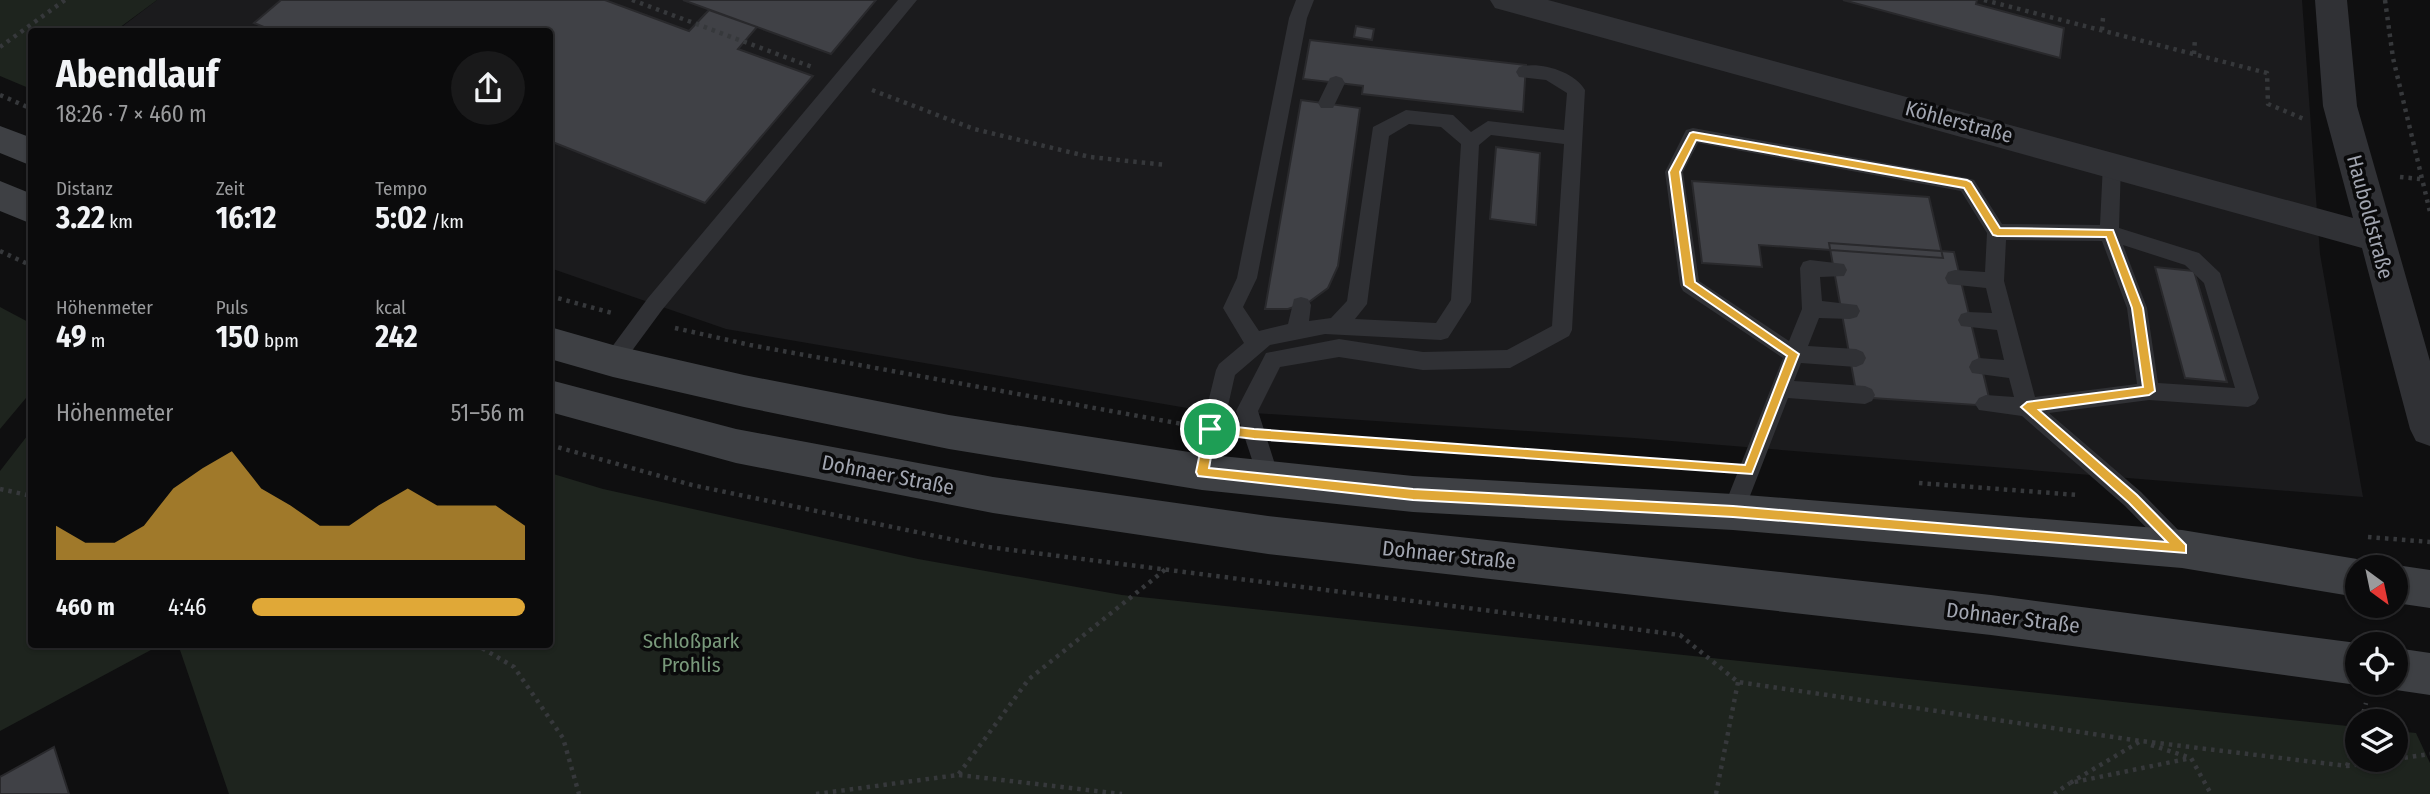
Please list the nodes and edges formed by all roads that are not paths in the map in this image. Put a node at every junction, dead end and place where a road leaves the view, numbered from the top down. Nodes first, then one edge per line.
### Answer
1 (908, 0) edge
2 (1305, 0) edge
3 (1506, 0) edge
4 (2331, 0) edge
5 (1544, 5) edge
6 (1525, 72) dead end
7 (1336, 83) dead end
8 (1327, 103) dead end
9 (1572, 138) junction
10 (0, 139) edge
11 (1470, 142) junction
12 (28, 151) edge
13 (2112, 164) junction
14 (0, 195) edge
15 (28, 208) edge
16 (1997, 232) junction
17 (2109, 233) junction
18 (2375, 238) junction
19 (1836, 270) dead end
20 (1955, 278) dead end
21 (1994, 281) junction
22 (1301, 305) dead end
23 (1812, 309) junction
24 (1850, 311) dead end
25 (1968, 320) dead end
26 (2005, 322) junction
27 (1335, 327) junction
28 (1297, 331) junction
29 (553, 343) edge
30 (1256, 344) junction
31 (1793, 354) junction
32 (1856, 358) dead end
33 (613, 360) junction
34 (1979, 367) dead end
35 (2017, 370) junction
36 (1782, 389) junction
37 (2149, 391) junction
38 (1865, 395) dead end
39 (553, 397) edge
40 (1986, 404) dead end
41 (2027, 407) junction
42 (2430, 429) edge
43 (1202, 472) junction
44 (1269, 480) junction
45 (1733, 512) junction
46 (2182, 549) junction
47 (2345, 576) edge
48 (2408, 586) edge
49 (2430, 590) edge
50 (2345, 662) edge
51 (2408, 671) edge
52 (2430, 674) edge

1 - 33 lane
2 - 30 lane
3 - 5 street, Köhlerstraße
4 - 18 street, Hauboldstraße
5 - 13 street, Köhlerstraße
6 - 9 lane
7 - 8 lane
9 - 11 lane
9 - 44 lane
10 - 12 main road
11 - 27 lane
11 - 27 lane
13 - 17 lane
13 - 18 street, Köhlerstraße
14 - 15 main road
16 - 17 lane
16 - 21 lane
16 - 31 lane
17 - 37 lane
17 - 37 lane
18 - 42 street, Hauboldstraße
19 - 23 lane
20 - 21 lane
21 - 26 lane
22 - 28 lane
23 - 24 lane
23 - 31 lane
25 - 26 lane
26 - 35 lane
27 - 28 lane
28 - 30 lane
29 - 33 main road
30 - 43 lane
31 - 32 lane
31 - 36 lane
33 - 43 main road
34 - 35 lane
35 - 41 lane
36 - 38 lane
36 - 45 lane
37 - 41 lane
39 - 50 main road, Dohnaer Straße
40 - 41 lane
41 - 46 lane
43 - 44 main road
44 - 45 main road
45 - 46 main road
46 - 47 main road
48 - 49 main road
51 - 52 main road

